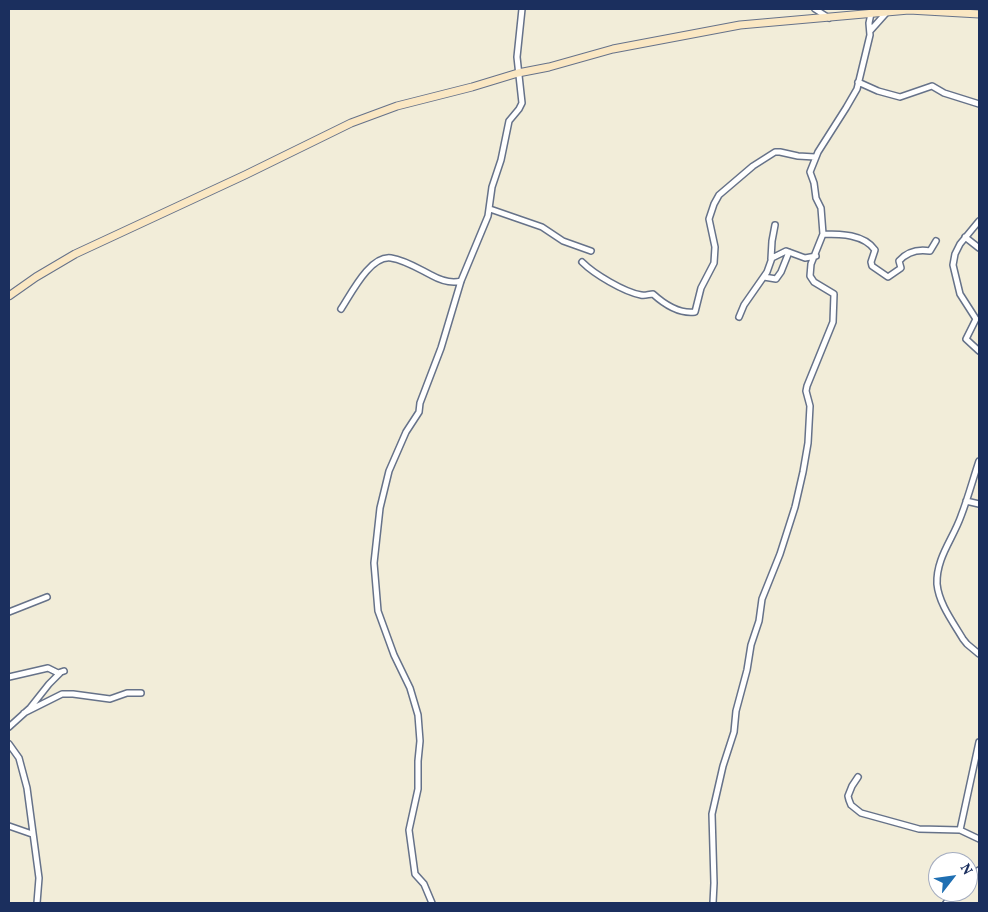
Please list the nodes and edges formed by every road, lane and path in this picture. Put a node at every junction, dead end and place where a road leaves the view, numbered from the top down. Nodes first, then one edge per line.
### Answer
1 (522, 9) edge
2 (816, 9) edge
3 (872, 11) edge
4 (887, 12) junction
5 (979, 14) edge
6 (829, 18) junction
7 (870, 31) junction
8 (518, 73) junction
9 (858, 82) junction
10 (979, 104) edge
11 (815, 158) junction
12 (490, 208) junction
13 (979, 221) edge
14 (775, 226) dead end
15 (823, 234) junction
16 (965, 237) junction
17 (936, 241) dead end
18 (979, 248) edge
19 (591, 252) dead end
20 (789, 252) junction
21 (816, 256) junction
22 (771, 259) junction
23 (582, 262) dead end
24 (764, 277) junction
25 (460, 281) junction
26 (9, 296) edge
27 (342, 309) dead end
28 (739, 317) dead end
29 (979, 351) edge
30 (979, 461) edge
31 (966, 501) junction
32 (979, 504) edge
33 (46, 597) dead end
34 (9, 612) edge
35 (979, 654) edge
36 (9, 677) edge
37 (141, 693) dead end
38 (24, 713) junction
39 (9, 727) edge
40 (979, 742) edge
41 (10, 748) edge
42 (858, 777) dead end
43 (9, 826) edge
44 (960, 830) junction
45 (32, 834) junction
46 (979, 839) edge
47 (37, 903) edge
48 (432, 903) edge
49 (713, 903) edge

1 - 8 street
2 - 6 street
3 - 4 main road
3 - 6 main road
3 - 7 street
4 - 5 main road
4 - 7 street
6 - 8 main road
7 - 9 street
8 - 12 street
8 - 26 main road
9 - 10 street
9 - 11 street
11 - 15 street
11 - 23 street
12 - 19 street
12 - 25 street
13 - 16 street
14 - 22 street
15 - 17 street
15 - 21 street
16 - 18 street
16 - 29 street
20 - 21 street
20 - 22 street
20 - 24 street
21 - 49 street
22 - 24 street
24 - 28 street
25 - 27 street
25 - 48 street
30 - 31 street
31 - 32 street
31 - 35 street
33 - 34 street
36 - 38 street
37 - 38 street
38 - 39 street
40 - 44 street
41 - 45 street
42 - 44 street
43 - 45 street
44 - 46 street
45 - 47 street

